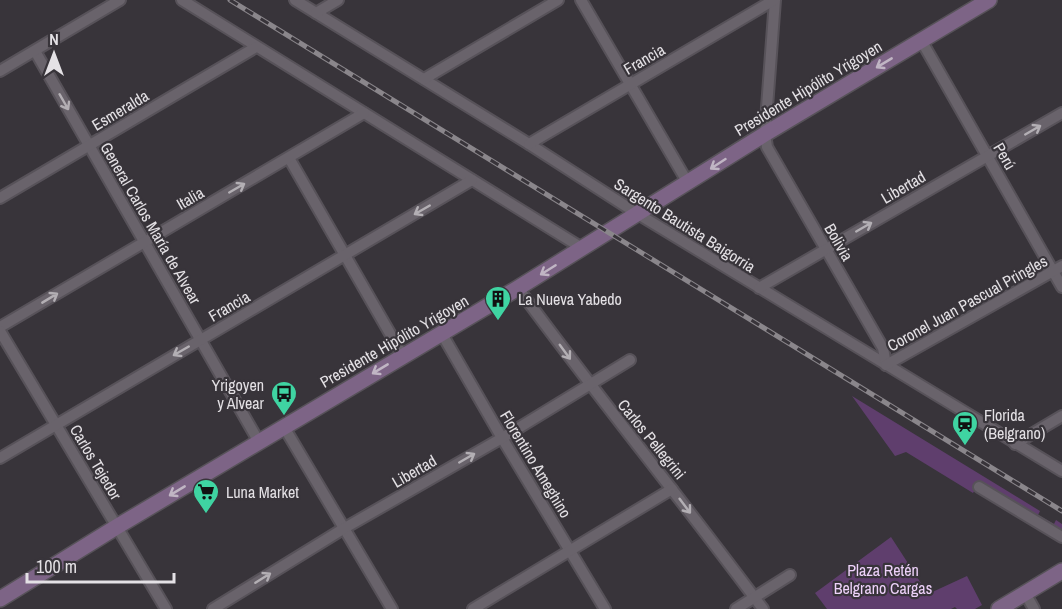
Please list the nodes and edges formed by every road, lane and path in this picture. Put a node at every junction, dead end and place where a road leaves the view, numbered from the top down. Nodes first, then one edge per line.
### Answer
1 (120, 0) edge
2 (182, 0) edge
3 (295, 0) edge
4 (338, 0) edge
5 (558, 0) edge
6 (581, 0) edge
7 (774, 0) edge
8 (980, 2) edge
9 (316, 13) junction
10 (921, 40) junction
11 (256, 47) junction
12 (35, 51) junction
13 (0, 71) edge
14 (424, 79) junction
15 (630, 84) junction
16 (364, 113) junction
17 (1062, 113) edge
18 (765, 134) junction
19 (529, 144) junction
20 (89, 145) junction
21 (988, 156) junction
22 (290, 158) junction
23 (472, 180) junction
24 (688, 183) junction
25 (0, 198) edge
26 (638, 214) junction
27 (145, 242) junction
28 (582, 248) junction
29 (826, 249) junction
30 (345, 255) junction
31 (1057, 269) edge
32 (1062, 287) edge
33 (518, 288) junction
34 (759, 288) junction
35 (0, 329) edge
36 (442, 334) junction
37 (201, 340) junction
38 (403, 356) junction
39 (630, 360) dead end
40 (886, 365) junction
41 (589, 384) junction
42 (1062, 416) edge
43 (56, 425) junction
44 (284, 427) junction
45 (502, 438) junction
46 (259, 442) junction
47 (1015, 444) junction
48 (0, 458) edge
49 (1062, 471) edge
50 (979, 487) dead end
51 (672, 489) junction
52 (118, 526) junction
53 (344, 529) junction
54 (1062, 537) edge
55 (571, 551) junction
56 (1062, 571) edge
57 (790, 575) dead end
58 (1024, 593) junction
59 (754, 597) junction
60 (0, 599) edge
61 (166, 609) edge
62 (213, 609) edge
63 (392, 609) edge
64 (473, 609) edge
65 (605, 609) edge
66 (735, 609) edge
67 (763, 609) edge
68 (999, 609) edge
69 (1034, 609) edge

1 - 12 street
2 - 11 street
3 - 9 street, Sargento Bautista Baigorria
4 - 9 street
5 - 14 street
6 - 15 street
7 - 15 street, Francia
7 - 18 street
8 - 10 street, Presidente Hipólito Yrigoyen
9 - 14 street, Sargento Bautista Baigorria
10 -> 18 street, Presidente Hipólito Yrigoyen
10 - 21 street, Perú
11 - 16 street
11 - 20 street, Esmeralda
12 - 13 street
12 -> 20 street, General Carlos María de Alvear
14 - 19 street, Sargento Bautista Baigorria
15 - 19 street, Francia
15 - 24 street
16 - 22 street, Italia
16 - 23 street
21 -> 17 street, Libertad
18 -> 24 street, Presidente Hipólito Yrigoyen
18 - 29 street, Bolivia
19 - 26 street, Sargento Bautista Baigorria
20 - 25 street, Esmeralda
20 - 27 street, General Carlos María de Alvear
29 -> 21 street, Libertad
21 - 31 street, Perú
27 -> 22 street, Italia
22 - 30 street
23 - 28 street
23 -> 30 street, Francia
24 - 26 street, Presidente Hipólito Yrigoyen
26 - 28 street, Presidente Hipólito Yrigoyen
26 - 34 street, Sargento Bautista Baigorria
35 -> 27 street, Italia
27 - 37 street, General Carlos María de Alvear
28 -> 33 street, Presidente Hipólito Yrigoyen
29 - 34 street, Libertad
29 - 40 street, Bolivia
30 - 37 street, Francia
30 - 38 street
31 - 32 street, Perú
31 - 40 street, Coronel Juan Pascual Pringles
33 - 36 street, Presidente Hipólito Yrigoyen
33 -> 41 street, Carlos Pellegrini
34 - 40 street, Sargento Bautista Baigorria
35 - 43 street, Carlos Tejedor
36 - 38 street, Presidente Hipólito Yrigoyen
36 - 45 street, Florentino Ameghino
37 -> 43 street, Francia
37 - 46 street, General Carlos María de Alvear
38 -> 44 street, Presidente Hipólito Yrigoyen
39 - 41 street, Libertad
40 - 47 street, Sargento Bautista Baigorria
41 - 45 street, Libertad
41 - 51 street, Carlos Pellegrini
42 - 47 street
43 - 48 street, Francia
43 - 52 street, Carlos Tejedor
44 - 46 street, Presidente Hipólito Yrigoyen
44 - 53 street
53 -> 45 street, Libertad
45 - 55 street, Florentino Ameghino
46 -> 52 street, Presidente Hipólito Yrigoyen
47 - 49 street, Sargento Bautista Baigorria
50 - 54 street
51 - 55 street
51 -> 59 street, Carlos Pellegrini
52 - 60 street, Presidente Hipólito Yrigoyen
52 - 61 street, Carlos Tejedor
62 -> 53 street, Libertad
53 - 63 street
55 - 64 street
55 - 65 street, Florentino Ameghino
56 - 58 street
57 - 59 street
58 - 68 street
58 - 69 street
59 - 66 street
59 - 67 street, Carlos Pellegrini

